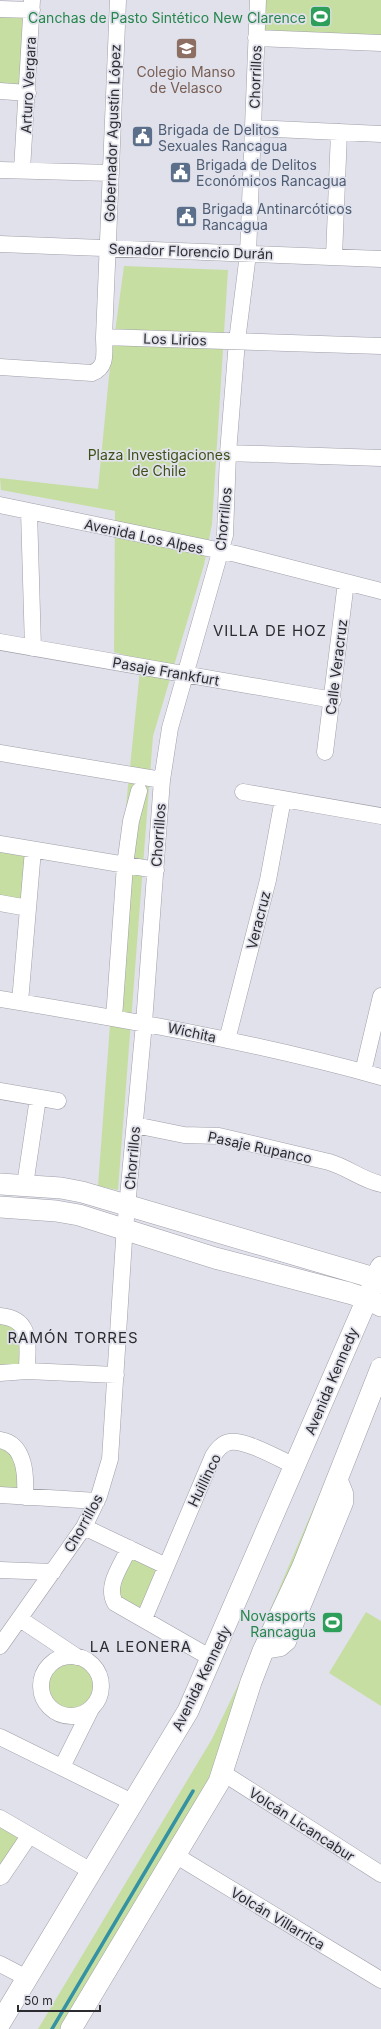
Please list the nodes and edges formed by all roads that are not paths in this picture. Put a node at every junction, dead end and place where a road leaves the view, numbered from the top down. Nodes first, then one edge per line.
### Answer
1 (118, 0) edge
2 (258, 0) edge
3 (32, 5) edge
4 (0, 9) edge
5 (256, 38) junction
6 (381, 43) edge
7 (0, 92) edge
8 (28, 93) junction
9 (253, 128) junction
10 (339, 132) junction
11 (381, 134) edge
12 (0, 170) edge
13 (22, 170) junction
14 (111, 173) junction
15 (0, 244) edge
16 (108, 248) junction
17 (248, 254) junction
18 (334, 257) junction
19 (381, 259) edge
20 (104, 337) junction
21 (237, 341) junction
22 (381, 346) edge
23 (0, 367) edge
24 (228, 453) junction
25 (381, 458) edge
26 (0, 505) edge
27 (29, 511) junction
28 (221, 551) junction
29 (346, 582) junction
30 (381, 591) edge
31 (0, 642) edge
32 (33, 648) junction
33 (185, 674) junction
34 (333, 700) junction
35 (325, 752) dead end
36 (0, 753) edge
37 (162, 780) junction
38 (139, 791) dead end
39 (243, 792) dead end
40 (283, 799) junction
41 (381, 816) edge
42 (0, 844) edge
43 (33, 850) junction
44 (125, 866) junction
45 (156, 870) junction
46 (0, 903) edge
47 (28, 908) junction
48 (381, 996) edge
49 (0, 999) edge
50 (20, 1002) junction
51 (114, 1018) junction
52 (144, 1023) junction
53 (228, 1040) junction
54 (363, 1072) junction
55 (381, 1077) edge
56 (0, 1091) edge
57 (38, 1098) junction
58 (58, 1101) dead end
59 (135, 1125) junction
60 (0, 1184) edge
61 (381, 1184) edge
62 (25, 1185) junction
63 (128, 1204) junction
64 (0, 1207) edge
65 (125, 1230) junction
66 (296, 1254) junction
67 (379, 1275) edge
68 (289, 1277) junction
69 (374, 1302) edge
70 (0, 1316) edge
71 (27, 1371) junction
72 (0, 1373) edge
73 (380, 1373) edge
74 (116, 1375) junction
75 (0, 1440) edge
76 (295, 1466) junction
77 (0, 1495) edge
78 (25, 1497) junction
79 (97, 1501) junction
80 (84, 1527) junction
81 (129, 1548) junction
82 (166, 1566) junction
83 (0, 1570) edge
84 (53, 1572) junction
85 (20, 1619) junction
86 (144, 1619) junction
87 (0, 1646) edge
88 (77, 1657) junction
89 (211, 1658) junction
90 (92, 1708) junction
91 (0, 1737) edge
92 (62, 1767) junction
93 (223, 1773) junction
94 (134, 1803) junction
95 (0, 1818) edge
96 (29, 1836) junction
97 (175, 1856) junction
98 (91, 1871) junction
99 (381, 1874) edge
100 (0, 1877) edge
101 (0, 1964) edge
102 (27, 1978) junction
103 (381, 1980) edge
104 (0, 2023) edge
105 (71, 2029) edge

1 - 14 street, Gobernador Agustín López
2 - 5 street, Chorrillos
3 - 4 street
3 - 8 street, Arturo Vergara
5 - 6 street
5 - 9 street, Chorrillos
7 - 8 street
8 - 13 street, Arturo Vergara
9 - 10 street
9 - 17 street, Chorrillos
10 - 11 street
10 - 18 street
12 - 13 street
13 - 14 street
14 - 16 street, Gobernador Agustín López
15 - 16 street, Senador Florencio Durán
16 - 17 street, Senador Florencio Durán
16 - 20 street, Gobernador Agustín López
17 - 18 street, Senador Florencio Durán
17 - 21 street, Chorrillos
18 - 19 street, Senador Florencio Durán
20 - 21 street, Los Lirios
20 - 23 street
21 - 22 street, Los Lirios
21 - 24 street, Chorrillos
24 - 25 street
24 - 28 street, Chorrillos
26 - 27 street, Avenida Los Alpes
27 - 28 street, Avenida Los Alpes
27 - 32 street
28 - 29 street, Avenida Los Alpes
28 - 33 street, Chorrillos
29 - 30 street, Avenida Los Alpes
29 - 34 street, Calle Veracruz
31 - 32 street, Pasaje Frankfurt
32 - 33 street, Pasaje Frankfurt
33 - 34 street, Pasaje Frankfurt
33 - 37 street, Chorrillos
34 - 35 street, Calle Veracruz
36 - 37 street
37 - 45 street, Chorrillos
38 - 44 street
39 - 40 street
40 - 41 street
40 - 53 street, Veracruz
42 - 43 street
43 - 44 street
43 - 47 street
44 - 45 street
44 - 51 street
45 - 52 street, Chorrillos
46 - 47 street
47 - 50 street
48 - 54 street
49 - 50 street, Wichita
50 - 51 street, Wichita
51 - 52 street, Wichita
52 - 53 street, Wichita
52 - 59 street, Chorrillos
53 - 54 street, Wichita
54 - 55 street, Wichita
56 - 57 street
57 - 58 street
57 - 62 street
59 - 61 street, Pasaje Rupanco
59 - 63 street, Chorrillos
60 - 62 main road
62 - 63 main road
63 - 65 street, Chorrillos
63 - 66 main road
64 - 65 main road
65 - 68 main road
65 - 74 street, Chorrillos
66 - 67 main road
66 - 68 main road
67 - 69 main road, Avenida Kennedy
68 - 69 main road
69 - 76 main road, Avenida Kennedy
70 - 71 street
71 - 72 street
71 - 74 street
73 - 93 main road
74 - 79 street, Chorrillos
75 - 78 street
76 - 82 street, Huillinco
76 - 89 main road, Avenida Kennedy
77 - 78 street
78 - 79 street
79 - 80 street, Chorrillos
80 - 81 street
80 - 84 street, Chorrillos
81 - 82 street
81 - 86 street
82 - 86 street, Huillinco
83 - 84 street
84 - 85 street, Chorrillos
85 - 87 street, Chorrillos
85 - 88 street
86 - 89 street
88 - 90 street
88 - 90 street
89 - 94 main road, Avenida Kennedy
90 - 92 street
91 - 92 street
92 - 94 street
93 - 97 main road
93 - 99 street, Volcán Licancabur
94 - 98 main road, Avenida Kennedy
95 - 96 street
96 - 98 street
96 - 100 street
97 - 103 street, Volcán Villarrica
97 - 105 main road
98 - 102 main road, Avenida Kennedy
101 - 102 street
102 - 104 main road, Avenida Kennedy

